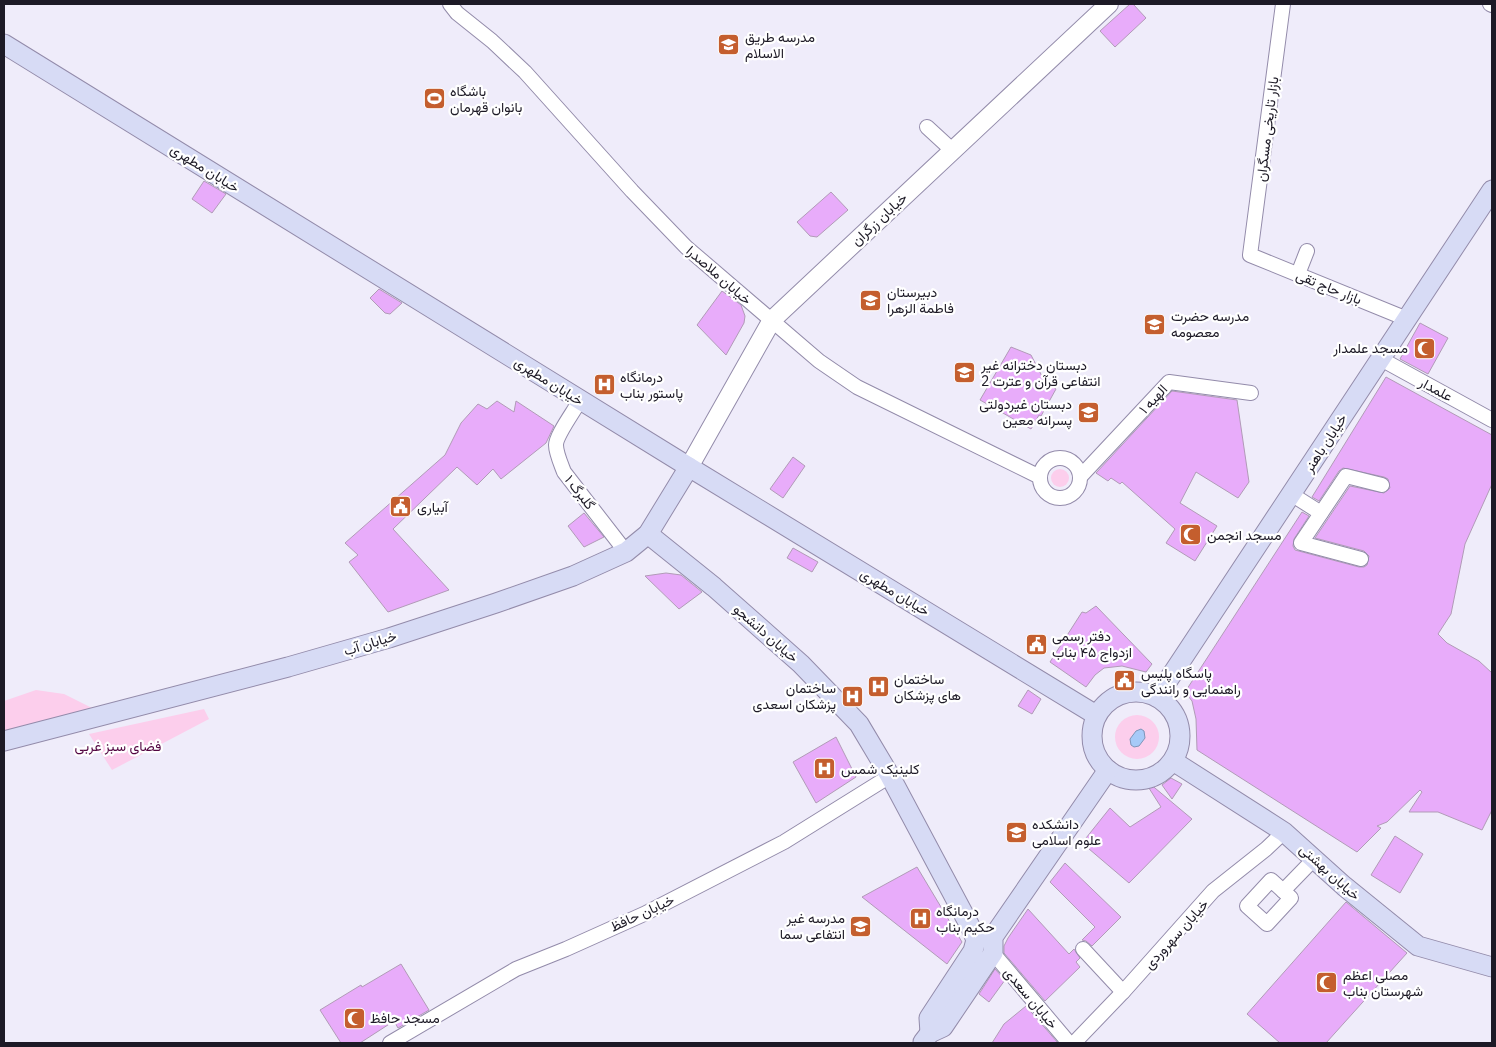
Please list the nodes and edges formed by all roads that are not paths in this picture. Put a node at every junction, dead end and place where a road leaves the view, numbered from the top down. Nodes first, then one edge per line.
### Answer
1 (450, 4) edge
2 (1109, 4) edge
3 (1283, 4) edge
4 (4, 44) edge
5 (927, 127) dead end
6 (952, 150) junction
7 (1492, 190) edge
8 (1307, 251) dead end
9 (1250, 254) joint
10 (1298, 274) junction
11 (1407, 319) junction
12 (772, 320) junction
13 (1381, 359) junction
14 (1251, 393) dead end
15 (580, 400) junction
16 (1492, 420) edge
17 (689, 467) junction
18 (1080, 476) junction
19 (1040, 477) junction
20 (1382, 486) dead end
21 (1291, 494) junction
22 (1321, 513) junction
23 (648, 534) junction
24 (626, 552) junction
25 (1361, 559) dead end
26 (1157, 697) junction
27 (1080, 705) junction
28 (1096, 715) junction
29 (4, 741) edge
30 (1172, 761) junction
31 (1108, 770) junction
32 (890, 776) junction
33 (1094, 791) junction
34 (1284, 832) junction
35 (1315, 858) junction
36 (1282, 891) dead end
37 (971, 928) junction
38 (993, 945) junction
39 (1082, 949) dead end
40 (1492, 967) edge
41 (1123, 992) junction
42 (931, 1040) edge
43 (390, 1043) edge
44 (1069, 1043) edge
45 (1074, 1043) edge

1 - 12 street, خیابان ملاصدرا
2 - 6 street, خیابان زرگران
3 - 9 street, بازار تاریخی مسگران
4 - 15 main road, خیابان مطهری
5 - 6 street
6 - 12 street, خیابان زرگران
7 - 11 main road, خیابان باهنر
8 - 10 street
9 - 10 street, بازار حاج تقی
10 - 11 street, بازار حاج تقی
11 - 13 main road, خیابان باهنر
12 - 17 street, خیابان زرگران
12 - 19 street, خیابان ملاصدرا
13 - 16 street, علمدار
13 - 21 main road, خیابان باهنر
14 - 18 street, الهیه ۱
15 - 17 main road, خیابان مطهری
15 - 24 street, گلبرگ ۱
17 - 23 main road, خیابان آب
17 - 27 main road, خیابان مطهری
18 - 19 street
18 - 19 street
20 - 22 street
21 - 22 street
21 - 26 main road, خیابان باهنر
22 - 25 street
23 - 24 main road, خیابان آب
23 - 32 main road, خیابان دانشجو
24 - 29 main road, خیابان آب
26 - 28 main road
26 - 30 main road
27 - 28 main road, خیابان مطهری
27 - 33 main road
28 - 31 main road
30 - 31 main road
30 - 34 main road, خیابان بهشتی
31 - 33 main road
32 - 37 main road, خیابان دانشجو
32 - 43 street, خیابان حافظ
33 - 38 main road
34 - 35 main road, خیابان بهشتی
34 - 41 street, خیابان سهروردی
35 - 36 street
35 - 40 main road, خیابان بهشتی
37 - 38 main road
37 - 42 main road, خیابان دانشجو
38 - 42 main road
38 - 44 street, خیابان سعدی
39 - 41 street
41 - 45 street, خیابان سهروردی

